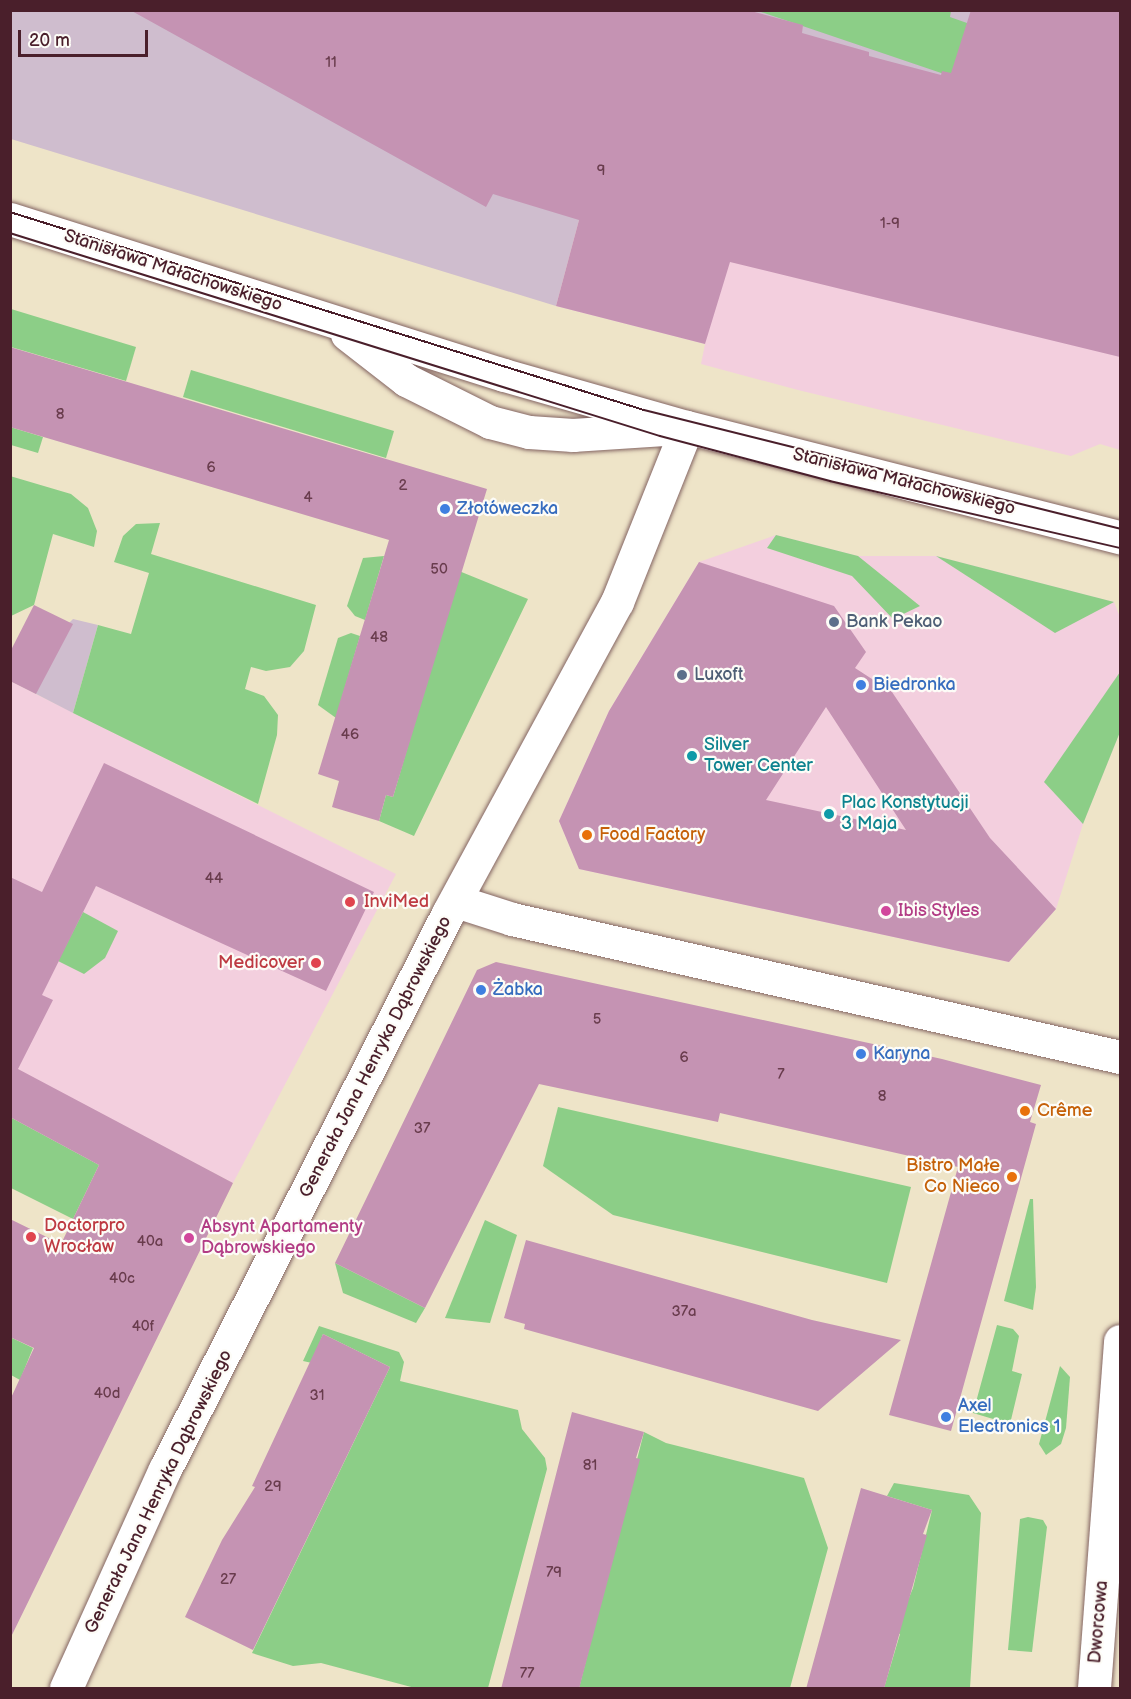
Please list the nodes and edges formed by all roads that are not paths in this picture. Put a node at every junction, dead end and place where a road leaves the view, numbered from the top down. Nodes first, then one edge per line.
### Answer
1 (10, 219) edge
2 (335, 324) junction
3 (687, 427) junction
4 (1120, 537) edge
5 (456, 901) junction
6 (1120, 1057) edge
7 (1120, 1341) edge
8 (66, 1689) edge
9 (1094, 1689) edge

1 - 2 street, Stanisława Małachowskiego
2 - 3 street, Stanisława Małachowskiego
2 - 3 street, Stanisława Małachowskiego
3 - 4 street, Stanisława Małachowskiego
3 - 5 street, Generała Jana Henryka Dąbrowskiego
5 - 6 street
5 - 8 street, Generała Jana Henryka Dąbrowskiego
7 - 9 street, Dworcowa

